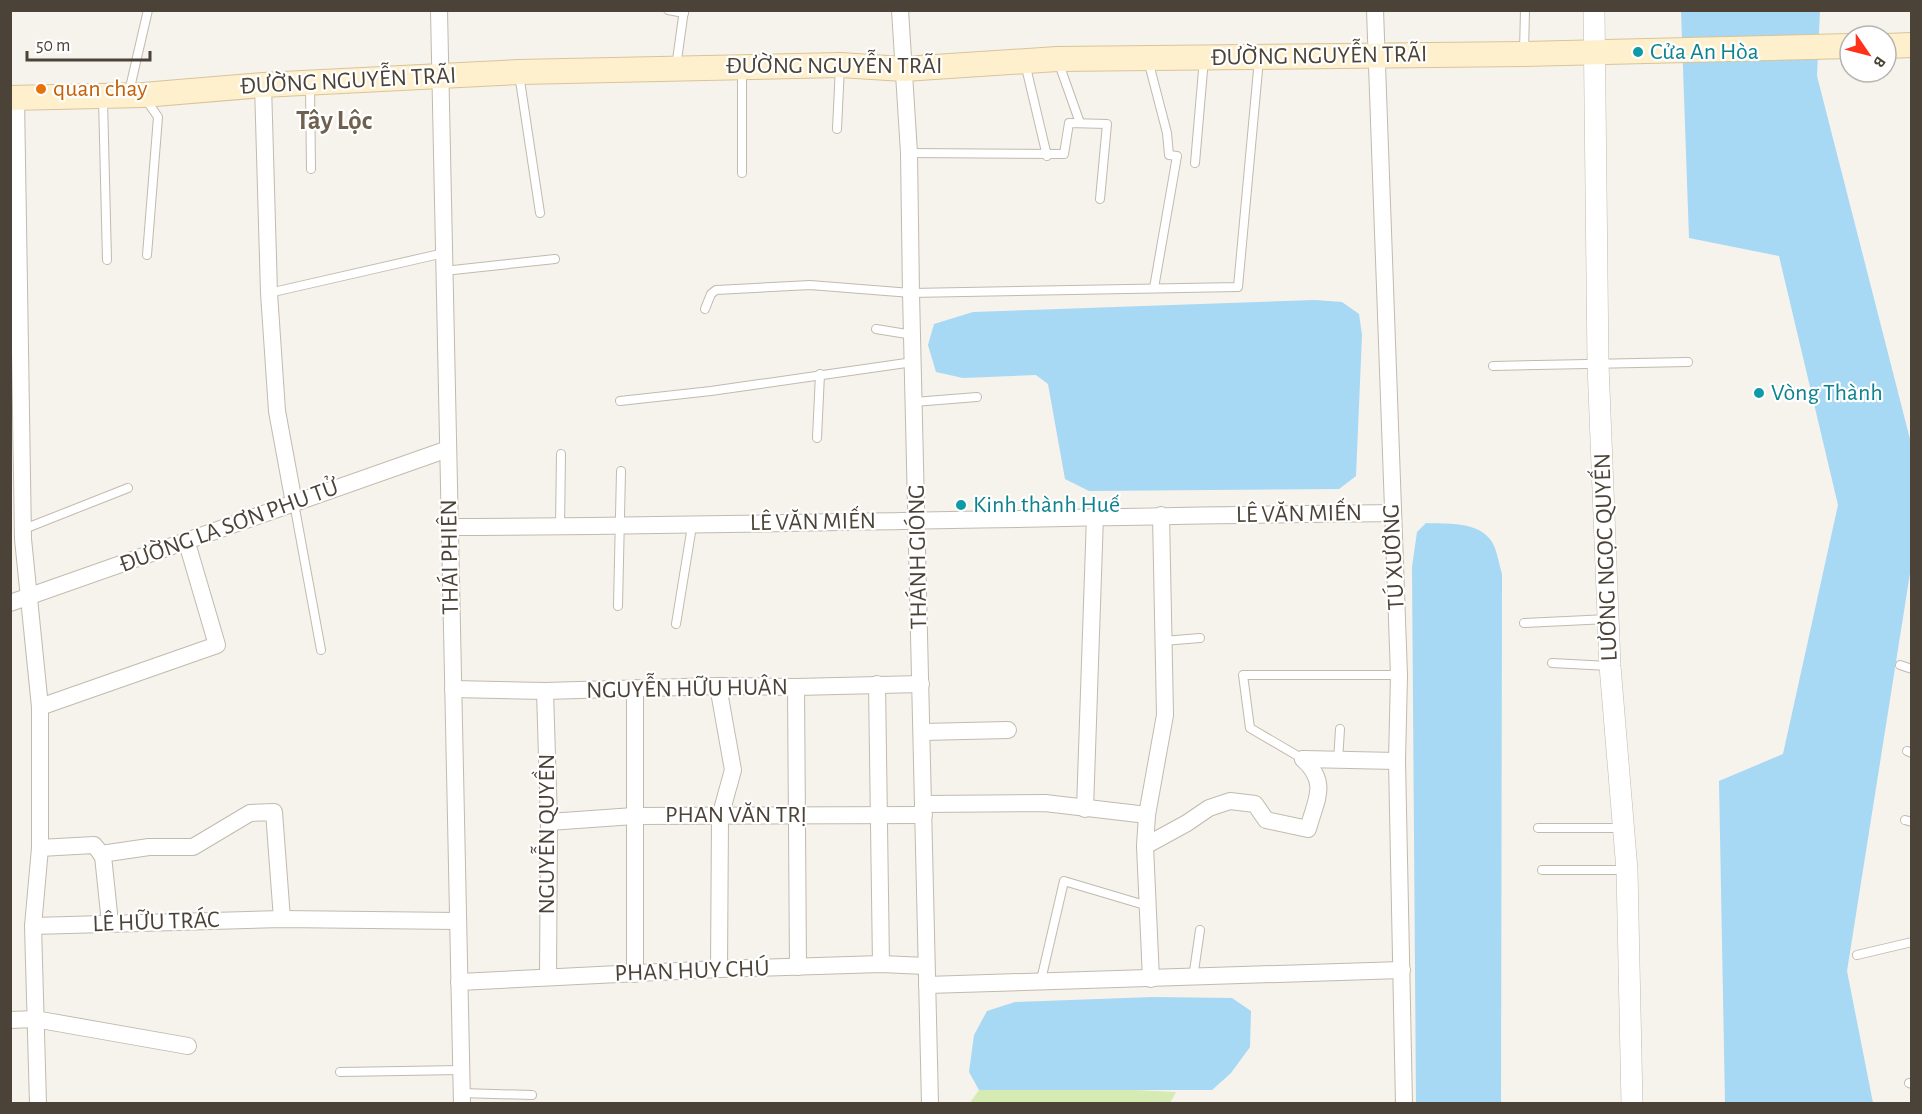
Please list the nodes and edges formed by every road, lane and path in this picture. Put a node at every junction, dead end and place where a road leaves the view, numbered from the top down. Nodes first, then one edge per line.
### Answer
1 (148, 10) edge
2 (439, 10) edge
3 (668, 10) edge
4 (900, 10) edge
5 (1375, 10) edge
6 (1525, 10) edge
7 (1594, 10) edge
8 (684, 12) edge
9 (1838, 46) edge
10 (1595, 53) junction
11 (1524, 54) junction
12 (1260, 55) junction
13 (1377, 55) junction
14 (1204, 58) junction
15 (1057, 59) junction
16 (1148, 59) junction
17 (1024, 60) junction
18 (840, 65) junction
19 (742, 66) junction
20 (676, 68) junction
21 (904, 69) junction
22 (519, 72) junction
23 (440, 76) junction
24 (310, 83) junction
25 (263, 85) junction
26 (135, 95) junction
27 (102, 96) junction
28 (13, 98) edge
29 (1080, 123) junction
30 (837, 129) dead end
31 (909, 153) junction
32 (1047, 156) junction
33 (1195, 164) dead end
34 (310, 169) dead end
35 (742, 173) dead end
36 (1100, 199) dead end
37 (540, 213) dead end
38 (444, 254) junction
39 (147, 255) dead end
40 (555, 259) dead end
41 (107, 260) dead end
42 (444, 271) junction
43 (1154, 288) junction
44 (269, 293) junction
45 (911, 293) junction
46 (705, 309) dead end
47 (876, 329) dead end
48 (913, 335) junction
49 (913, 362) junction
50 (1689, 362) dead end
51 (1598, 364) junction
52 (1493, 366) dead end
53 (820, 374) junction
54 (977, 397) dead end
55 (620, 401) dead end
56 (914, 402) junction
57 (817, 438) dead end
58 (448, 449) junction
59 (561, 454) dead end
60 (621, 471) dead end
61 (128, 488) dead end
62 (294, 503) junction
63 (1392, 513) junction
64 (1161, 515) junction
65 (1095, 516) junction
66 (917, 520) junction
67 (692, 526) junction
68 (560, 527) junction
69 (620, 527) junction
70 (449, 528) junction
71 (19, 536) edge
72 (187, 543) junction
73 (28, 597) junction
74 (10, 603) edge
75 (618, 606) dead end
76 (1609, 620) junction
77 (1524, 623) dead end
78 (676, 624) dead end
79 (1200, 638) dead end
80 (1163, 641) junction
81 (321, 650) dead end
82 (1552, 663) dead end
83 (1900, 665) dead end
84 (1610, 666) junction
85 (1911, 669) edge
86 (1400, 675) junction
87 (877, 684) junction
88 (921, 684) junction
89 (718, 686) junction
90 (796, 687) junction
91 (635, 688) junction
92 (453, 689) junction
93 (545, 691) junction
94 (40, 707) junction
95 (1340, 729) dead end
96 (1008, 730) dead end
97 (922, 732) junction
98 (1303, 759) junction
99 (1338, 761) junction
100 (1397, 761) junction
101 (924, 809) junction
102 (1085, 809) junction
103 (797, 815) junction
104 (880, 815) junction
105 (1147, 815) junction
106 (634, 816) junction
107 (720, 817) junction
108 (549, 822) junction
109 (1538, 828) dead end
110 (1625, 828) junction
111 (1145, 846) junction
112 (40, 848) junction
113 (101, 854) junction
114 (1542, 870) dead end
115 (1627, 870) junction
116 (1148, 906) junction
117 (282, 919) junction
118 (458, 921) junction
119 (110, 923) junction
120 (33, 926) junction
121 (1200, 930) dead end
122 (1911, 942) edge
123 (1857, 955) dead end
124 (881, 964) junction
125 (926, 966) junction
126 (798, 967) junction
127 (719, 969) junction
128 (1402, 970) junction
129 (635, 974) junction
130 (548, 977) junction
131 (1151, 979) junction
132 (1193, 979) junction
133 (1041, 980) junction
134 (459, 982) junction
135 (927, 985) junction
136 (35, 1019) junction
137 (10, 1020) edge
138 (188, 1046) dead end
139 (461, 1070) junction
140 (340, 1072) dead end
141 (532, 1095) dead end
142 (461, 1098) edge
143 (38, 1104) edge
144 (930, 1104) edge
145 (1404, 1104) edge
146 (1632, 1104) edge

1 - 26 lane
2 - 23 street, THÁI PHIÊN
3 - 8 lane
4 - 21 street, THÁNH GIÓNG
5 - 13 street, TÚ XƯƠNG
6 - 11 lane
7 - 10 street, LƯƠNG NGỌC QUYẾN
8 - 20 lane
9 - 10 main road, ĐƯỜNG NGUYỄN TRÃI
10 - 11 main road, ĐƯỜNG NGUYỄN TRÃI
10 - 51 street, LƯƠNG NGỌC QUYẾN
11 - 13 main road, ĐƯỜNG NGUYỄN TRÃI
12 - 13 main road, ĐƯỜNG NGUYỄN TRÃI
12 - 14 main road, ĐƯỜNG NGUYỄN TRÃI
12 - 43 lane
13 - 63 street, TÚ XƯƠNG
14 - 16 main road, ĐƯỜNG NGUYỄN TRÃI
14 - 33 lane
15 - 16 main road, ĐƯỜNG NGUYỄN TRÃI
15 - 17 main road, ĐƯỜNG NGUYỄN TRÃI
15 - 29 lane
16 - 43 lane
17 - 21 main road, ĐƯỜNG NGUYỄN TRÃI
17 - 32 lane
18 - 19 main road, ĐƯỜNG NGUYỄN TRÃI
18 - 21 main road, ĐƯỜNG NGUYỄN TRÃI
18 - 30 lane
19 - 20 main road, ĐƯỜNG NGUYỄN TRÃI
19 - 35 lane
20 - 22 main road, ĐƯỜNG NGUYỄN TRÃI
21 - 31 street, THÁNH GIÓNG
22 - 23 main road, ĐƯỜNG NGUYỄN TRÃI
22 - 37 lane
23 - 24 main road, ĐƯỜNG NGUYỄN TRÃI
23 - 38 street, THÁI PHIÊN
24 - 25 main road, ĐƯỜNG NGUYỄN TRÃI
24 - 34 lane
25 - 26 main road, ĐƯỜNG NGUYỄN TRÃI
25 - 44 street
26 - 27 main road, ĐƯỜNG NGUYỄN TRÃI
26 - 39 lane
27 - 28 main road, ĐƯỜNG NGUYỄN TRÃI
27 - 41 lane
28 - 71 street
29 - 32 lane
29 - 36 lane
31 - 32 lane
31 - 45 street, THÁNH GIÓNG
38 - 42 street, THÁI PHIÊN
38 - 44 lane
40 - 42 lane
42 - 58 street, THÁI PHIÊN
43 - 45 lane
44 - 62 street
45 - 46 lane
45 - 48 street, THÁNH GIÓNG
47 - 48 lane
48 - 49 street, THÁNH GIÓNG
49 - 53 lane
49 - 56 street, THÁNH GIÓNG
50 - 51 lane
51 - 52 lane
51 - 76 street, LƯƠNG NGỌC QUYẾN
53 - 55 lane
53 - 57 lane
54 - 56 lane
56 - 66 street, THÁNH GIÓNG
58 - 62 street, ĐƯỜNG LA SƠN PHU TỬ
58 - 70 street, THÁI PHIÊN
59 - 68 lane
60 - 69 lane
61 - 71 lane
62 - 72 street, ĐƯỜNG LA SƠN PHU TỬ
62 - 81 lane
63 - 64 street, LÊ VĂN MIẾN
63 - 86 street, TÚ XƯƠNG
64 - 65 street, LÊ VĂN MIẾN
64 - 80 street
65 - 66 street, LÊ VĂN MIẾN
65 - 102 street
66 - 67 street, LÊ VĂN MIẾN
66 - 88 street, THÁNH GIÓNG
67 - 69 street, LÊ VĂN MIẾN
67 - 78 lane
68 - 69 street, LÊ VĂN MIẾN
68 - 70 street, LÊ VĂN MIẾN
69 - 75 lane
70 - 92 street, THÁI PHIÊN
71 - 73 street
72 - 73 street, ĐƯỜNG LA SƠN PHU TỬ
72 - 94 street
73 - 74 street, ĐƯỜNG LA SƠN PHU TỬ
73 - 94 street
76 - 77 lane
76 - 84 street, LƯƠNG NGỌC QUYẾN
79 - 80 lane
80 - 105 street
82 - 84 lane
83 - 85 lane
84 - 110 street, LƯƠNG NGỌC QUYẾN
86 - 98 lane
86 - 100 street, TÚ XƯƠNG
87 - 88 street, NGUYỄN HỮU HUÂN
87 - 90 street, NGUYỄN HỮU HUÂN
87 - 104 street
88 - 97 street, THÁNH GIÓNG
89 - 90 street, NGUYỄN HỮU HUÂN
89 - 91 street, NGUYỄN HỮU HUÂN
89 - 107 street
90 - 103 street
91 - 93 street, NGUYỄN HỮU HUÂN
91 - 106 street
92 - 93 street, NGUYỄN HỮU HUÂN
92 - 118 street, THÁI PHIÊN
93 - 108 street, NGUYỄN QUYỀN
94 - 112 street
95 - 99 lane
96 - 97 street
97 - 101 street, THÁNH GIÓNG
98 - 99 street
98 - 111 street
99 - 100 street
100 - 128 street, TÚ XƯƠNG
101 - 102 street, PHAN VĂN TRỊ
101 - 104 street, PHAN VĂN TRỊ
101 - 125 street, THÁNH GIÓNG
102 - 105 street, PHAN VĂN TRỊ
103 - 104 street, PHAN VĂN TRỊ
103 - 107 street, PHAN VĂN TRỊ
103 - 126 street
104 - 124 street
105 - 111 street
106 - 107 street, PHAN VĂN TRỊ
106 - 108 street, PHAN VĂN TRỊ
106 - 129 street
107 - 127 street
108 - 130 street, NGUYỄN QUYỀN
109 - 110 lane
110 - 115 street, LƯƠNG NGỌC QUYẾN
111 - 116 street
112 - 113 street
112 - 120 street
113 - 117 street
113 - 119 street
114 - 115 lane
115 - 146 street, LƯƠNG NGỌC QUYẾN
116 - 131 street
116 - 133 lane
117 - 118 street, LÊ HỮU TRÁC
117 - 119 street, LÊ HỮU TRÁC
118 - 134 street, THÁI PHIÊN
119 - 120 street, LÊ HỮU TRÁC
120 - 136 street
121 - 132 lane
122 - 123 lane
124 - 125 street, PHAN HUY CHÚ
124 - 126 street, PHAN HUY CHÚ
125 - 135 street, THÁNH GIÓNG
126 - 127 street, PHAN HUY CHÚ
127 - 129 street, PHAN HUY CHÚ
128 - 132 street
128 - 145 street, TÚ XƯƠNG
129 - 130 street, PHAN HUY CHÚ
130 - 134 street, PHAN HUY CHÚ
131 - 132 street
131 - 133 street
133 - 135 street
134 - 139 street, THÁI PHIÊN
135 - 144 street, THÁNH GIÓNG
136 - 137 street
136 - 138 street
136 - 143 street
139 - 140 lane
139 - 142 street, THÁI PHIÊN
141 - 142 lane

